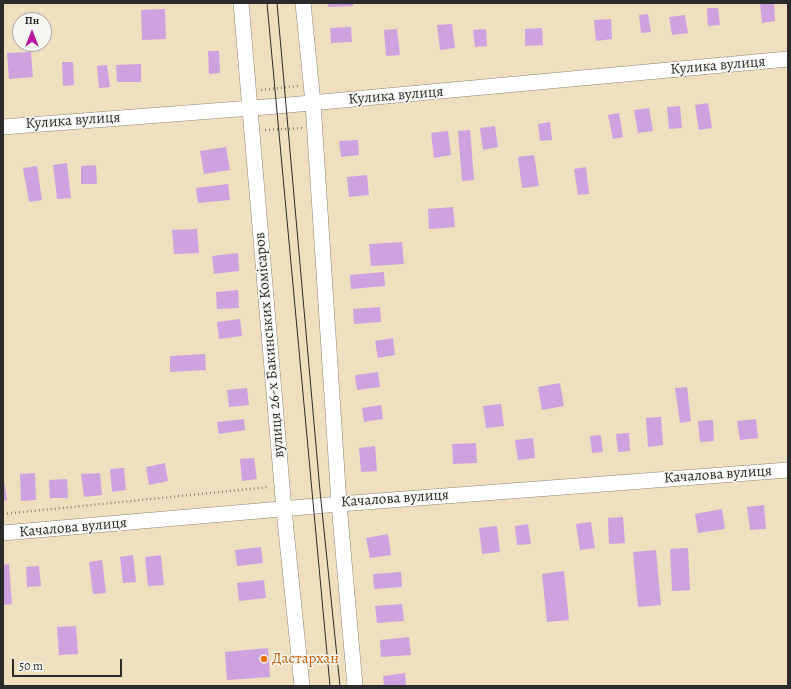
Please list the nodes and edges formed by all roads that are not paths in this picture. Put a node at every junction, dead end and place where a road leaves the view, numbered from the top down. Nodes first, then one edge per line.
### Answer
1 (241, 3) edge
2 (303, 3) edge
3 (788, 59) edge
4 (314, 103) junction
5 (250, 108) junction
6 (3, 127) edge
7 (788, 470) edge
8 (339, 504) junction
9 (284, 510) junction
10 (3, 533) edge
11 (302, 686) edge
12 (355, 686) edge

1 - 5 street, вулиця 26-х Бакинських Комісаров
2 - 4 street
3 - 4 street, Кулика вулиця
4 - 5 street, Кулика вулиця
4 - 8 street
5 - 6 street, Кулика вулиця
5 - 9 street, вулиця 26-х Бакинських Комісаров
7 - 8 street, Качалова вулиця
8 - 9 street, Качалова вулиця
8 - 12 street
9 - 10 street, Качалова вулиця
9 - 11 street, вулиця 26-х Бакинських Комісаров

